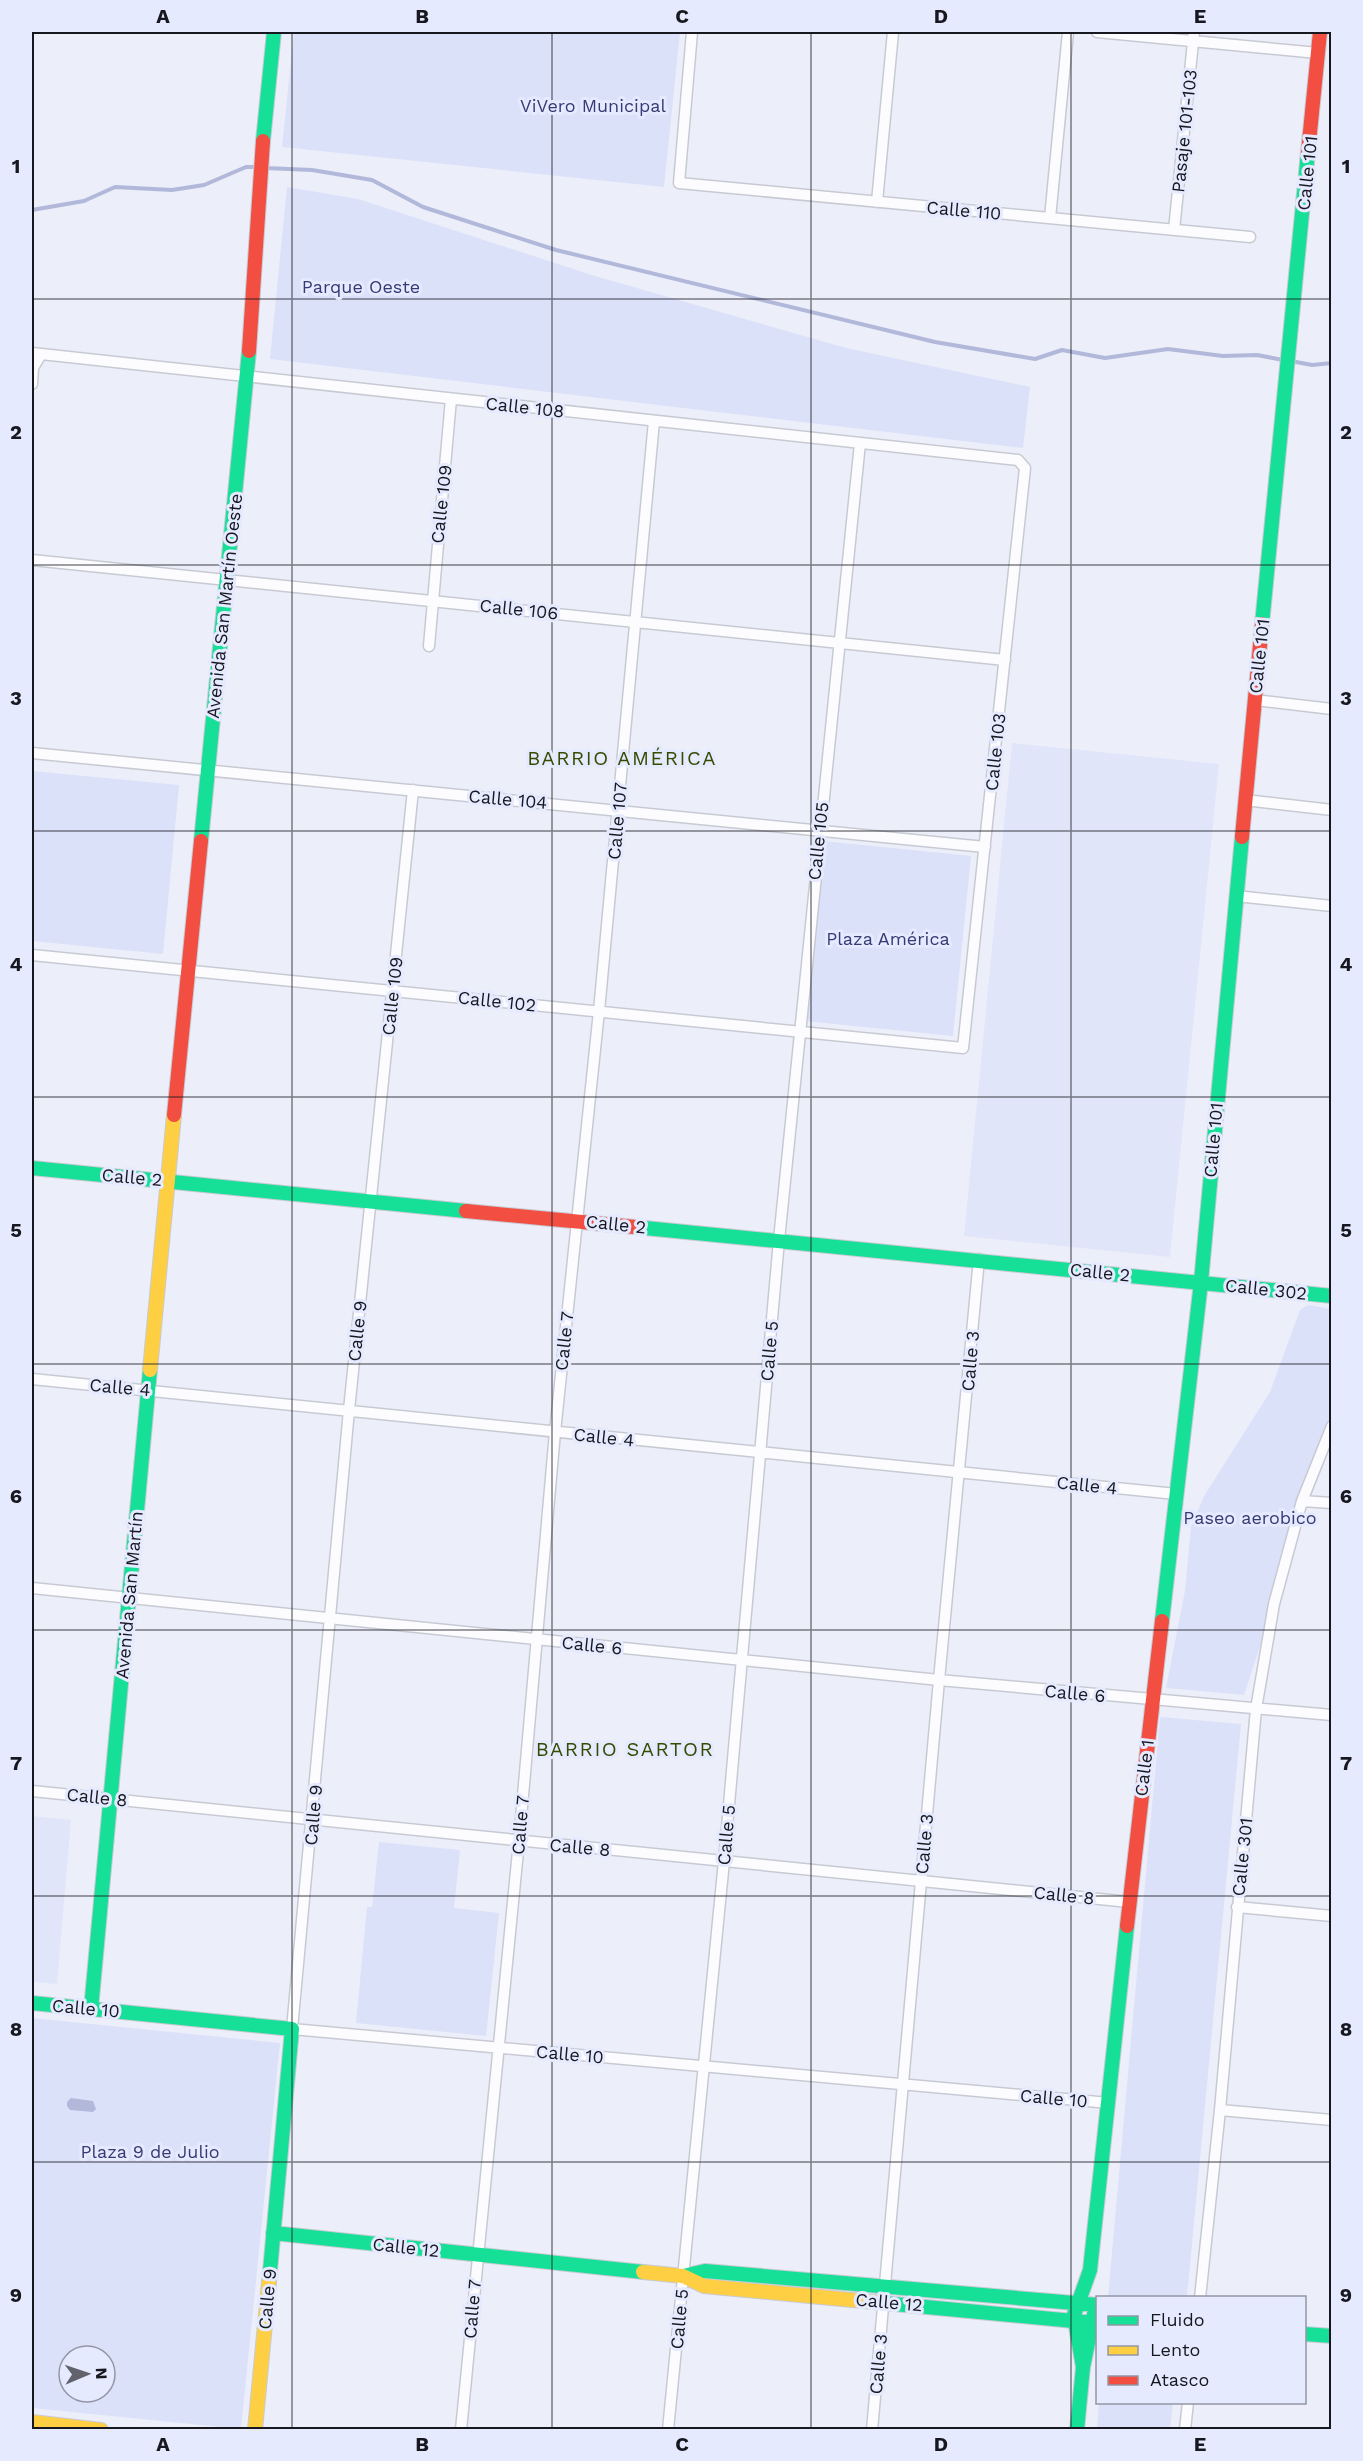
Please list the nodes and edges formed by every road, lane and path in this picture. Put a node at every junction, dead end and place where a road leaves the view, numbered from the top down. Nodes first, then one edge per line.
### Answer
1 (274, 32) edge
2 (692, 32) edge
3 (893, 32) edge
4 (1068, 32) edge
5 (1097, 32) edge
6 (1320, 32) edge
7 (1193, 37) edge
8 (1318, 52) junction
9 (877, 202) junction
10 (1050, 218) junction
11 (1174, 230) junction
12 (1250, 237) dead end
13 (36, 353) edge
14 (246, 375) junction
15 (32, 384) edge
16 (452, 399) junction
17 (654, 422) junction
18 (860, 443) junction
19 (1018, 460) joint
20 (32, 560) edge
21 (226, 581) junction
22 (432, 600) junction
23 (634, 621) junction
24 (840, 642) junction
25 (429, 646) dead end
26 (1005, 660) junction
27 (1255, 700) junction
28 (1332, 709) edge
29 (32, 753) edge
30 (208, 770) junction
31 (413, 790) junction
32 (1245, 800) junction
33 (618, 809) junction
34 (1332, 810) edge
35 (819, 830) junction
36 (985, 847) junction
37 (1236, 896) junction
38 (1332, 906) edge
39 (32, 956) edge
40 (188, 972) junction
41 (392, 991) junction
42 (599, 1011) junction
43 (800, 1031) junction
44 (963, 1048) joint
45 (32, 1168) edge
46 (168, 1181) junction
47 (371, 1201) junction
48 (577, 1221) junction
49 (779, 1240) junction
50 (980, 1259) junction
51 (1201, 1282) junction
52 (1332, 1296) edge
53 (32, 1379) edge
54 (148, 1390) junction
55 (349, 1410) junction
56 (1332, 1426) edge
57 (555, 1432) junction
58 (760, 1452) junction
59 (960, 1472) junction
60 (1176, 1494) junction
61 (1302, 1501) junction
62 (1332, 1503) edge
63 (32, 1588) edge
64 (129, 1598) junction
65 (331, 1618) junction
66 (535, 1639) junction
67 (741, 1660) junction
68 (939, 1680) junction
69 (1152, 1700) junction
70 (1256, 1709) junction
71 (1332, 1715) edge
72 (32, 1791) edge
73 (110, 1798) junction
74 (312, 1820) junction
75 (519, 1841) junction
76 (724, 1861) junction
77 (921, 1881) junction
78 (1129, 1902) junction
79 (1237, 1907) junction
80 (1332, 1916) edge
81 (32, 2003) edge
82 (91, 2009) junction
83 (292, 2029) junction
84 (497, 2047) junction
85 (705, 2066) junction
86 (904, 2085) junction
87 (1109, 2103) junction
88 (1220, 2110) junction
89 (1332, 2120) edge
90 (273, 2232) junction
91 (1092, 2254) junction
92 (477, 2255) junction
93 (682, 2276) junction
94 (884, 2295) junction
95 (1200, 2296) edge
96 (1078, 2302) junction
97 (1096, 2304) edge
98 (1075, 2321) junction
99 (1095, 2321) edge
100 (1306, 2334) edge
101 (1332, 2336) edge
102 (1083, 2367) junction
103 (1188, 2404) edge
104 (32, 2422) edge
105 (48, 2427) edge
106 (101, 2430) edge
107 (255, 2430) edge
108 (461, 2430) edge
109 (669, 2430) edge
110 (872, 2430) edge
111 (1077, 2430) edge
112 (1185, 2430) edge

1 - 14 street, Avenida San Martín Oeste
2 - 9 street, Calle 110
3 - 9 street
4 - 10 street
5 - 7 street
6 - 8 street, Calle 101
7 - 8 street
7 - 11 street, Pasaje 101-103
8 - 27 street, Calle 101
9 - 10 street, Calle 110
10 - 11 street, Calle 110
11 - 12 street, Calle 110
13 - 14 street, Calle 108
13 - 15 street
14 - 16 street, Calle 108
14 - 21 street, Avenida San Martín Oeste
16 - 17 street, Calle 108
16 - 22 street, Calle 109
17 - 18 street, Calle 108
17 - 23 street, Calle 107
18 - 19 street, Calle 108
18 - 24 street, Calle 105
19 - 26 street, Calle 103
20 - 21 street, Calle 106
21 - 22 street, Calle 106
21 - 30 street, Avenida San Martín Oeste
22 - 23 street, Calle 106
22 - 25 street, Calle 109
23 - 24 street, Calle 106
23 - 33 street, Calle 107
24 - 26 street, Calle 106
24 - 35 street, Calle 105
26 - 36 street, Calle 103
27 - 28 street
27 - 32 street, Calle 101
29 - 30 street, Calle 104
30 - 31 street, Calle 104
30 - 40 street, Avenida San Martín Oeste
31 - 33 street, Calle 104
31 - 41 street, Calle 109
32 - 34 street
32 - 37 street, Calle 101
33 - 35 street, Calle 104
33 - 42 street, Calle 107
35 - 36 street, Calle 104
35 - 43 street, Calle 105
36 - 44 street, Calle 103
37 - 38 street
37 - 51 street, Calle 101
39 - 40 street, Calle 102
40 - 41 street, Calle 102
40 - 46 street, Avenida San Martín Oeste
41 - 42 street, Calle 102
41 - 47 street, Calle 109
42 - 43 street, Calle 102
42 - 48 street, Calle 107
43 - 44 street, Calle 102
43 - 49 street, Calle 105
45 - 46 street, Calle 2
46 - 47 street, Calle 2
46 - 54 street, Avenida San Martín
47 - 48 street, Calle 2
47 - 55 street, Calle 9
48 - 49 street, Calle 2
48 - 57 street, Calle 7
49 - 50 street, Calle 2
49 - 58 street, Calle 5
50 - 51 street, Calle 2
50 - 59 street, Calle 3
51 - 52 street, Calle 302
51 - 60 street, Calle 1
53 - 54 street, Calle 4
54 - 55 street, Calle 4
54 - 64 street, Avenida San Martín
55 - 57 street, Calle 4
55 - 65 street, Calle 9
56 - 61 street, Calle 301
57 - 58 street, Calle 4
57 - 66 street, Calle 7
58 - 59 street, Calle 4
58 - 67 street, Calle 5
59 - 60 street, Calle 4
59 - 68 street, Calle 3
60 - 69 street, Calle 1
61 - 62 street
61 - 70 street, Calle 301
63 - 64 street, Calle 6
64 - 65 street, Calle 6
64 - 73 street, Avenida San Martín
65 - 66 street, Calle 6
65 - 74 street, Calle 9
66 - 67 street, Calle 6
66 - 75 street, Calle 7
67 - 68 street, Calle 6
67 - 76 street, Calle 5
68 - 69 street, Calle 6
68 - 77 street, Calle 3
69 - 70 street, Calle 6
69 - 78 street, Calle 1
70 - 71 street, Calle 6
70 - 79 street, Calle 301
72 - 73 street, Calle 8
73 - 74 street, Calle 8
73 - 82 street, Avenida San Martín
74 - 75 street, Calle 8
74 - 83 street, Calle 9
75 - 76 street, Calle 8
75 - 84 street, Calle 7
76 - 77 street, Calle 8
76 - 85 street, Calle 5
77 - 78 street, Calle 8
77 - 86 street, Calle 3
78 - 87 street, Calle 1
79 - 80 street
79 - 88 street, Calle 301
81 - 82 street, Calle 10
82 - 83 street, Calle 10
83 - 84 street, Calle 10
83 - 90 street, Calle 9
84 - 85 street, Calle 10
84 - 92 street, Calle 7
85 - 86 street, Calle 10
85 - 93 street, Calle 5
86 - 87 street, Calle 10
86 - 94 street, Calle 3
87 - 91 street, Calle 1
88 - 89 street
88 - 95 street, Calle 301
90 - 92 street, Calle 12
90 - 107 street, Calle 9
91 - 96 street, Calle 1
91 - 97 street, Calle 1
92 - 93 street, Calle 12
92 - 108 street, Calle 7
93 - 94 street, Calle 12
93 - 109 street, Calle 5
94 - 96 street, Calle 12
94 - 98 street, Calle 12
94 - 110 street, Calle 3
96 - 97 street, Calle 12
96 - 98 street, Calle 1
97 - 99 street, Calle 1
98 - 99 street, Calle 12
98 - 102 street, Calle 1
99 - 102 street, Calle 1
100 - 101 street
102 - 111 street, Calle 1
103 - 112 street
104 - 105 street
105 - 106 street

